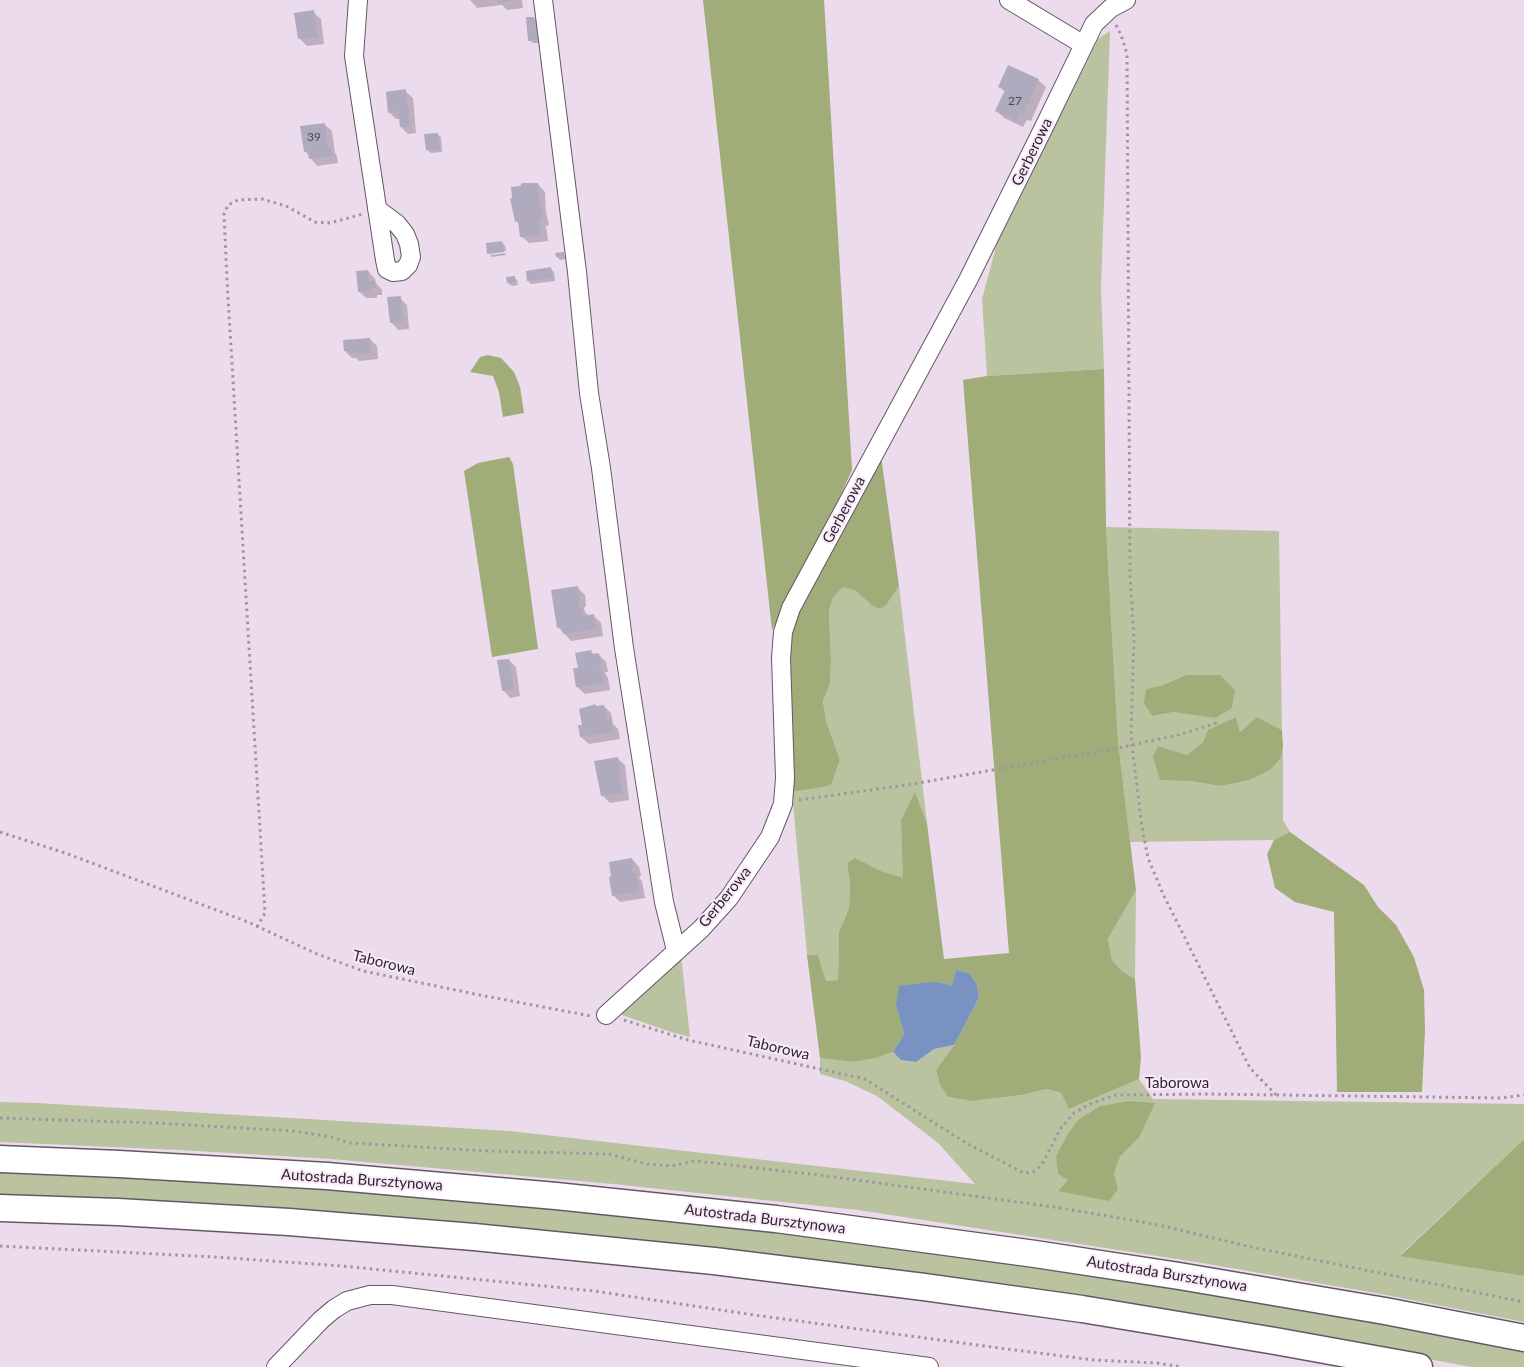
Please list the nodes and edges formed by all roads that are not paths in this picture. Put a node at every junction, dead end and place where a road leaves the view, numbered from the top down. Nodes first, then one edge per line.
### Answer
1 (358, 0) edge
2 (543, 0) edge
3 (1009, 0) edge
4 (1114, 5) edge
5 (1084, 45) junction
6 (378, 209) road end
7 (676, 950) junction
8 (606, 1014) road end
9 (0, 1158) edge
10 (0, 1208) edge
11 (1524, 1338) edge
12 (276, 1367) edge
13 (929, 1367) edge
14 (1418, 1367) edge

1 - 6 street
2 - 7 street
3 - 5 street
4 - 5 street, Gerberowa
5 - 7 street, Gerberowa
7 - 8 street, Gerberowa
9 - 11 highway, Autostrada Bursztynowa
10 - 14 highway
12 - 13 street

